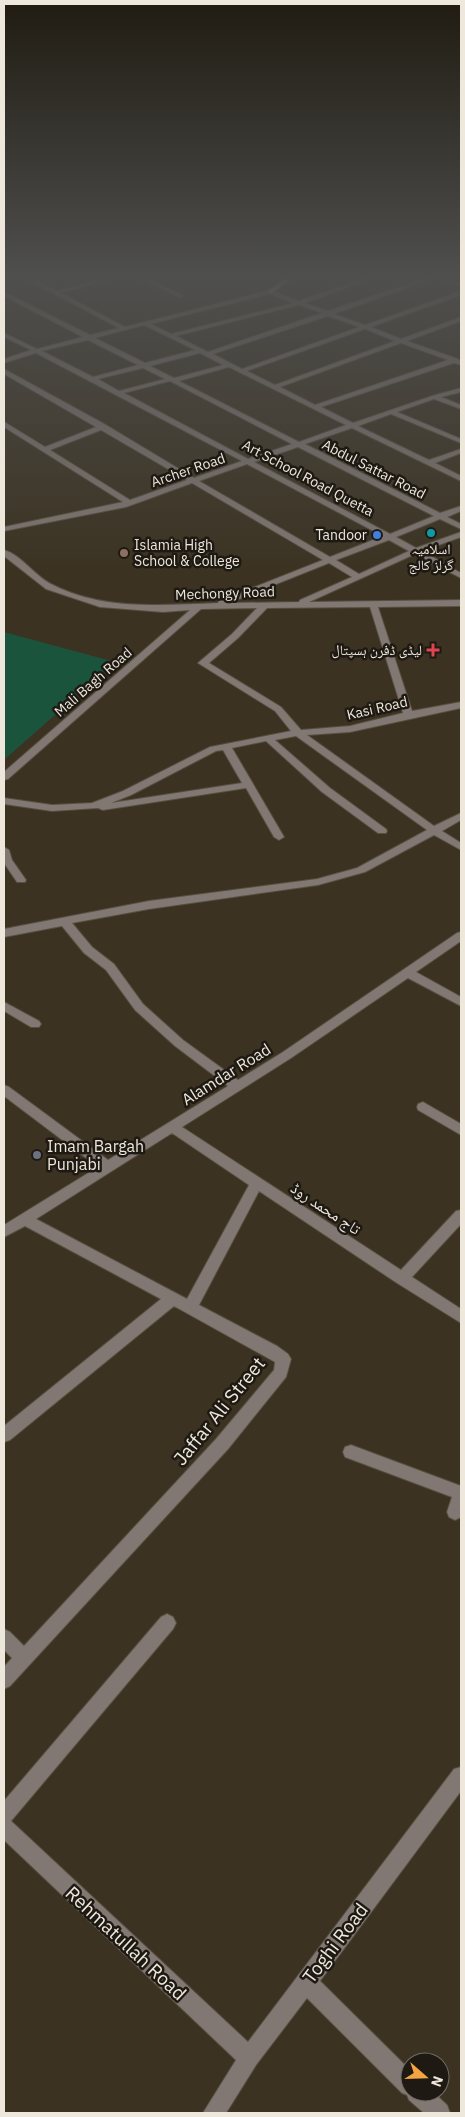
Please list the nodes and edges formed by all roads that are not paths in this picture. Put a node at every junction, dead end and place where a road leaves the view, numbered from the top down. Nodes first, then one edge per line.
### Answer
1 (16, 378) edge
2 (96, 378) edge
3 (177, 378) edge
4 (255, 378) edge
5 (302, 378) edge
6 (406, 378) edge
7 (92, 379) joint
8 (172, 379) junction
9 (275, 388) junction
10 (461, 390) edge
11 (118, 393) junction
12 (434, 397) junction
13 (315, 407) junction
14 (461, 407) edge
15 (393, 412) junction
16 (4, 424) edge
17 (353, 426) junction
18 (103, 428) junction
19 (461, 441) edge
20 (298, 445) junction
21 (44, 450) junction
22 (461, 451) edge
23 (248, 462) junction
24 (431, 462) junction
25 (461, 478) edge
26 (195, 481) junction
27 (129, 503) junction
28 (461, 508) edge
29 (441, 517) junction
30 (461, 527) edge
31 (4, 529) edge
32 (461, 534) edge
33 (390, 537) junction
34 (416, 551) junction
35 (4, 552) edge
36 (331, 560) junction
37 (461, 576) edge
38 (359, 577) junction
39 (373, 603) junction
40 (461, 603) edge
41 (296, 605) junction
42 (215, 606) junction
43 (264, 606) junction
44 (199, 607) junction
45 (461, 705) edge
46 (408, 715) junction
47 (298, 733) junction
48 (268, 738) junction
49 (226, 746) junction
50 (5, 774) edge
51 (248, 785) junction
52 (4, 801) edge
53 (93, 806) junction
54 (461, 816) edge
55 (433, 830) junction
56 (382, 831) dead end
57 (279, 837) dead end
58 (461, 847) edge
59 (4, 850) edge
60 (21, 880) dead end
61 (64, 921) junction
62 (4, 933) edge
63 (461, 936) edge
64 (408, 973) junction
65 (461, 1002) edge
66 (4, 1006) edge
67 (35, 1024) dead end
68 (238, 1086) junction
69 (4, 1090) edge
70 (423, 1107) dead end
71 (172, 1127) junction
72 (461, 1130) edge
73 (108, 1167) junction
74 (258, 1183) junction
75 (461, 1215) edge
76 (24, 1219) junction
77 (4, 1232) edge
78 (402, 1279) junction
79 (173, 1298) junction
80 (190, 1307) junction
81 (461, 1317) edge
82 (4, 1434) edge
83 (351, 1452) dead end
84 (461, 1493) edge
85 (455, 1512) dead end
86 (167, 1623) dead end
87 (4, 1638) edge
88 (24, 1658) junction
89 (4, 1680) edge
90 (461, 1776) edge
91 (4, 1815) edge
92 (4, 1828) edge
93 (306, 1982) junction
94 (249, 2058) junction
95 (400, 2075) edge
96 (427, 2102) edge
97 (214, 2113) edge
98 (439, 2113) edge

1 - 18 street
2 - 7 street
3 - 8 street
4 - 9 street
5 - 9 street
6 - 13 street
7 - 11 street, Art School Road Quetta
8 - 11 street
8 - 20 street, Abdul Sattar Road
9 - 13 street
10 - 12 street, Archer Road
11 - 23 street, Art School Road Quetta
12 - 14 street
12 - 15 street, Archer Road
13 - 17 street
15 - 17 street, Archer Road
15 - 19 street
16 - 21 street
17 - 20 street, Archer Road
17 - 24 street
18 - 21 street
18 - 26 street
20 - 23 street, Archer Road
20 - 29 street, Abdul Sattar Road
21 - 27 street
22 - 24 street
23 - 26 street, Archer Road
23 - 33 street, Art School Road Quetta
24 - 25 street
26 - 27 street, Archer Road
26 - 36 street
27 - 31 street, Archer Road
28 - 29 street
29 - 30 street, Abdul Sattar Road
29 - 33 street
32 - 34 street
33 - 34 street, Art School Road Quetta
33 - 36 street
34 - 37 street, Art School Road Quetta
34 - 38 street
35 - 44 street, Mechongy Road
36 - 38 street
36 - 42 street
38 - 41 street
39 - 40 street, Mechongy Road
39 - 41 street, Mechongy Road
39 - 46 street
41 - 43 street, Mechongy Road
42 - 43 street, Mechongy Road
42 - 44 street, Mechongy Road
43 - 47 street
44 - 50 street, Mali Bagh Road
45 - 46 street, Kasi Road
46 - 47 street, Kasi Road
47 - 48 street, Kasi Road
47 - 55 street
48 - 49 street, Kasi Road
48 - 56 street
49 - 51 street
49 - 53 street, Kasi Road
51 - 53 street
51 - 57 street
52 - 53 street
54 - 55 street
55 - 58 street
55 - 61 street
59 - 60 street
61 - 62 street
61 - 68 street
63 - 64 street, Alamdar Road
64 - 65 street
64 - 68 street, Alamdar Road
66 - 67 street
68 - 71 street, Alamdar Road
69 - 73 street
70 - 72 street
71 - 73 street, Alamdar Road
71 - 74 street, تاج محمد روڈ
73 - 76 street, Alamdar Road
74 - 78 street, تاج محمد روڈ
74 - 80 street
75 - 78 street
76 - 77 street, Alamdar Road
76 - 79 street, Jaffar Ali Street
78 - 81 street, تاج محمد روڈ
79 - 80 street, Jaffar Ali Street
79 - 82 street
80 - 88 street, Jaffar Ali Street
83 - 84 street
84 - 85 street
86 - 91 street
87 - 88 street
88 - 89 street, Jaffar Ali Street
90 - 93 street, Toghi Road
92 - 94 street, Rehmatullah Road
93 - 94 street, Toghi Road
93 - 95 street
94 - 97 street, Toghi Road
96 - 98 street

